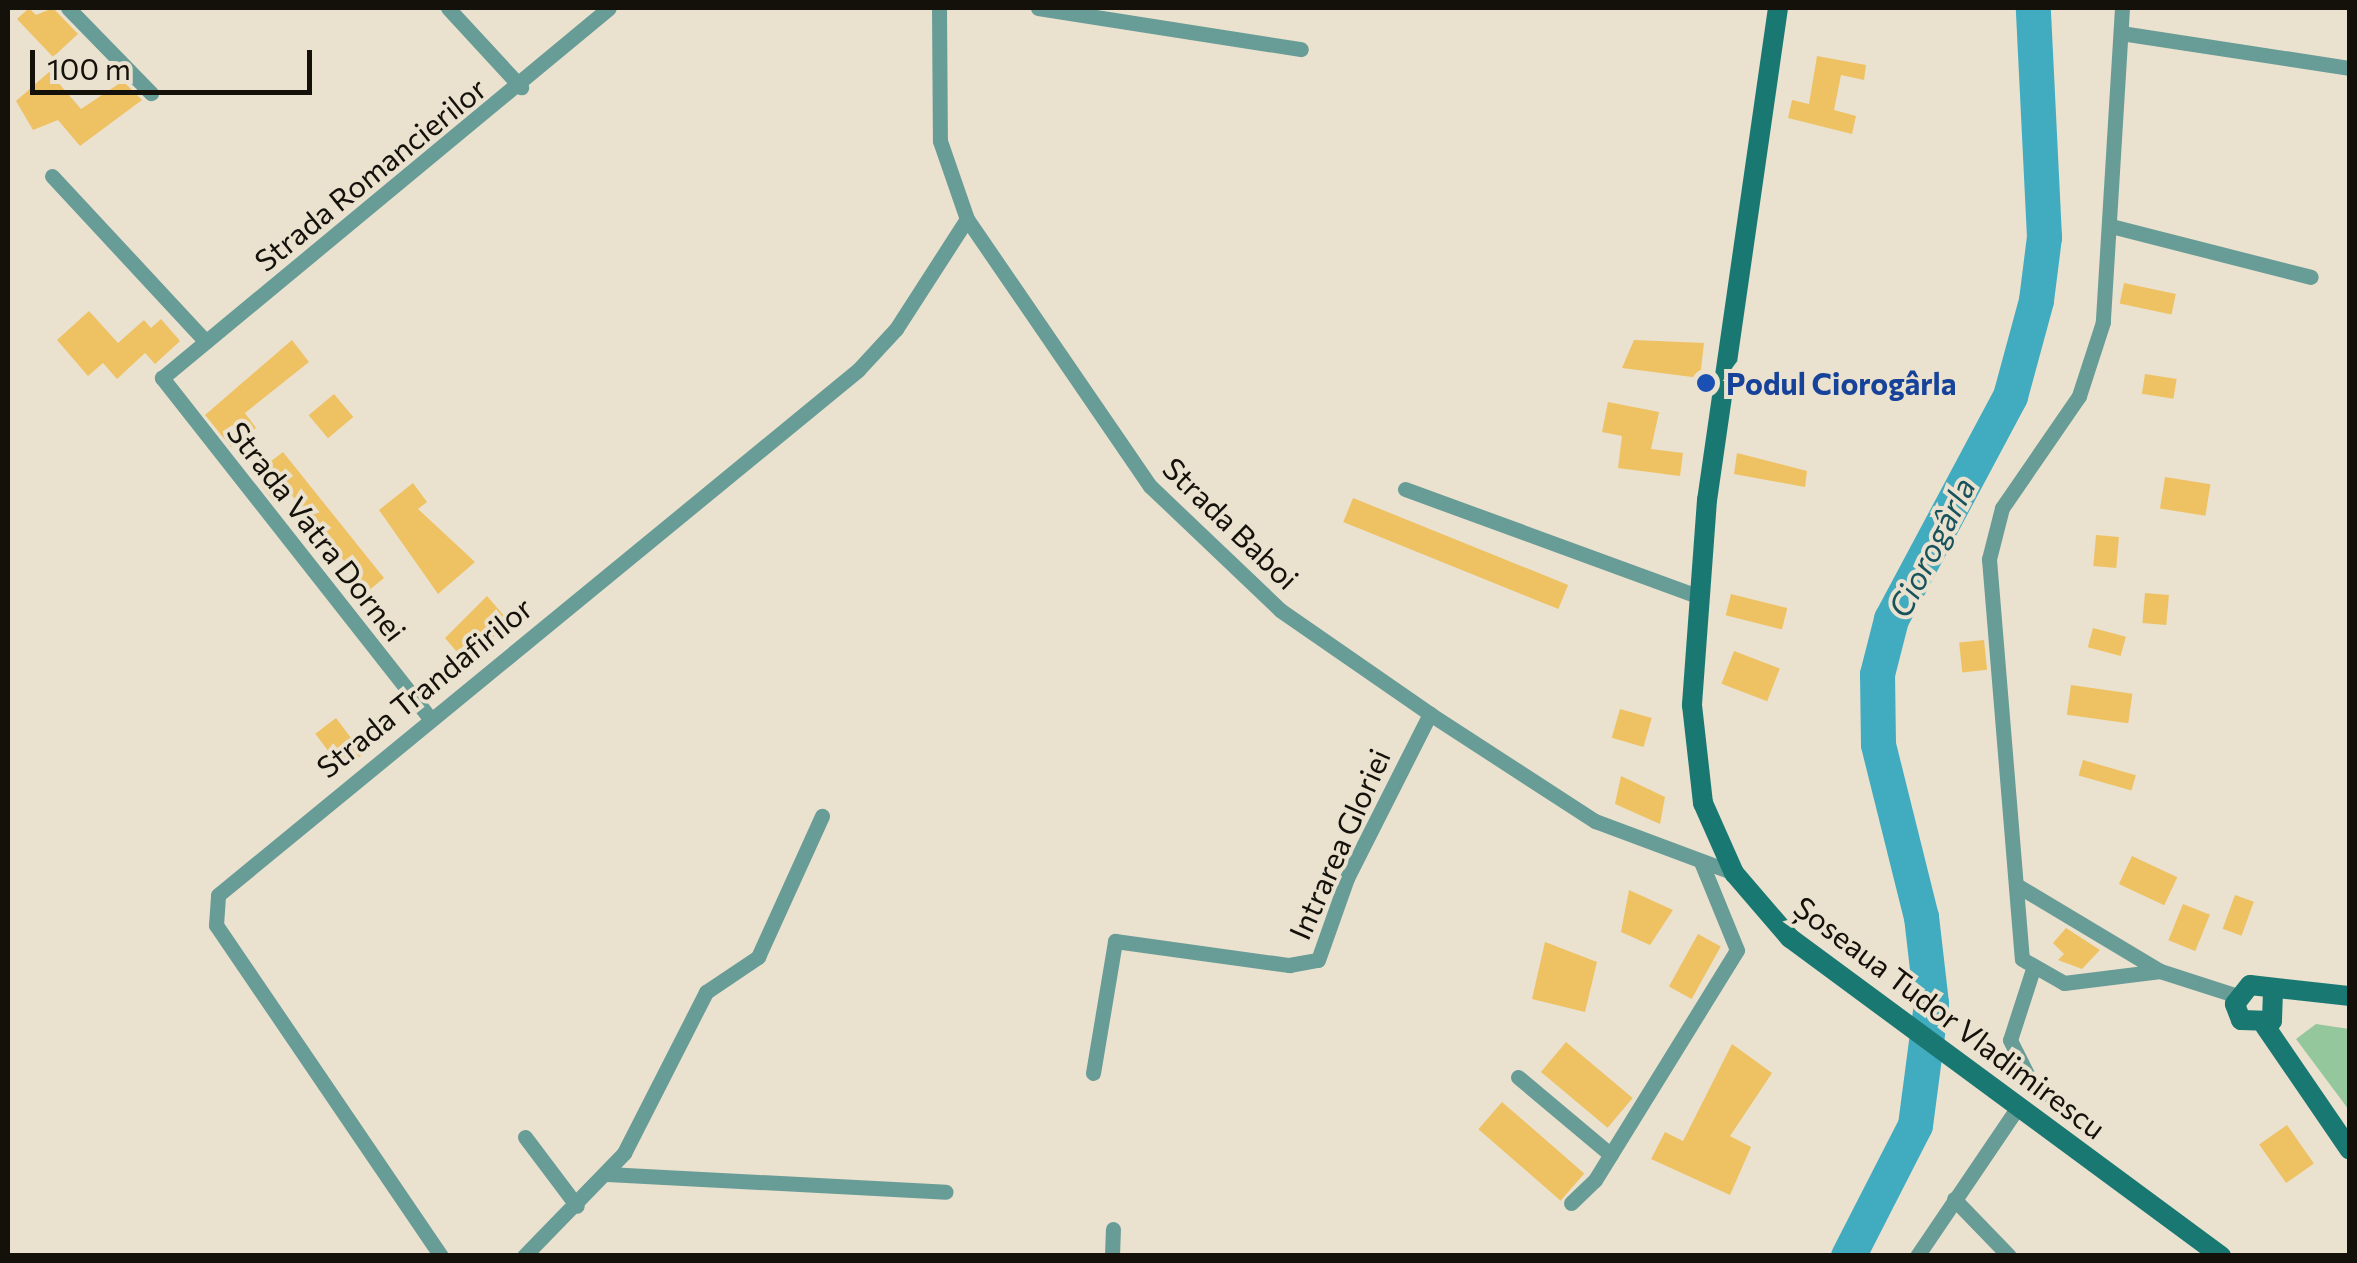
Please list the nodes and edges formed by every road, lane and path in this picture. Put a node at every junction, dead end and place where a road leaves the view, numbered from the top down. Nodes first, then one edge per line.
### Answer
1 (68, 8) edge
2 (448, 8) edge
3 (609, 8) edge
4 (939, 8) edge
5 (1038, 8) edge
6 (1778, 8) edge
7 (2122, 8) edge
8 (2121, 34) junction
9 (1301, 49) dead end
10 (2350, 68) edge
11 (522, 87) junction
12 (151, 93) dead end
13 (52, 176) dead end
14 (968, 219) junction
15 (2111, 226) junction
16 (2311, 277) dead end
17 (206, 342) junction
18 (162, 378) joint
19 (1405, 488) dead end
20 (1698, 596) junction
21 (1430, 714) junction
22 (429, 717) junction
23 (822, 816) dead end
24 (1701, 862) junction
25 (1734, 873) junction
26 (2018, 886) junction
27 (2160, 970) junction
28 (2032, 972) junction
29 (2273, 991) junction
30 (2238, 996) junction
31 (2350, 996) edge
32 (2265, 1026) junction
33 (1093, 1073) dead end
34 (1518, 1077) dead end
35 (2014, 1104) junction
36 (2062, 1105) dead end
37 (525, 1137) dead end
38 (2350, 1150) edge
39 (1611, 1154) junction
40 (606, 1174) junction
41 (946, 1192) dead end
42 (1954, 1199) junction
43 (1571, 1203) dead end
44 (577, 1206) junction
45 (1113, 1228) dead end
46 (441, 1256) edge
47 (524, 1256) edge
48 (1112, 1256) edge
49 (1917, 1256) edge
50 (2009, 1256) edge
51 (2221, 1256) edge

1 - 12 street
2 - 11 street
3 - 11 street, Strada Romancierilor
4 - 14 street, Strada Baboi
5 - 9 street
6 - 20 main road, Șoseaua Tudor Vladimirescu
7 - 8 street
8 - 10 street
8 - 15 street
11 - 17 street, Strada Romancierilor
13 - 17 street
14 - 21 street, Strada Baboi
14 - 22 street, Strada Trandafirilor
15 - 16 street
15 - 26 street
17 - 18 street, Strada Romancierilor
18 - 22 street, Strada Vatra Dornei
19 - 20 street
20 - 25 main road, Șoseaua Tudor Vladimirescu
21 - 24 street, Strada Baboi
21 - 33 street, Intrarea Gloriei
22 - 46 street, Strada Trandafirilor
23 - 40 street
24 - 25 street, Strada Baboi
24 - 39 street
25 - 35 main road, Șoseaua Tudor Vladimirescu
26 - 27 street
26 - 28 street
27 - 28 street
27 - 30 street
28 - 36 street
29 - 30 main road
29 - 31 main road
29 - 32 main road
30 - 32 main road
32 - 38 main road
34 - 39 street
35 - 42 street
35 - 51 main road, Șoseaua Tudor Vladimirescu
37 - 44 street
39 - 43 street
40 - 41 street
40 - 44 street
42 - 49 street
42 - 50 street
44 - 47 street
45 - 48 street

